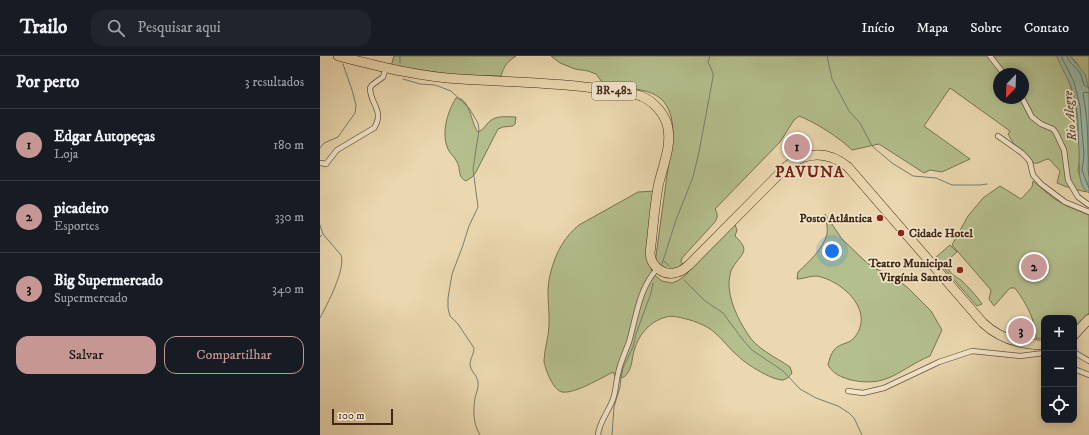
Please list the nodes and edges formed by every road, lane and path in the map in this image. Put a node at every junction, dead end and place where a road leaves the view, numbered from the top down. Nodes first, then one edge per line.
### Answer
1 (338, 56) edge
2 (990, 56) edge
3 (386, 67) junction
4 (999, 68) edge
5 (1025, 104) edge
6 (998, 136) dead end
7 (320, 163) edge
8 (1089, 205) edge
9 (1089, 212) edge
10 (657, 269) junction
11 (1089, 319) edge
12 (1077, 332) edge
13 (1041, 345) edge
14 (1041, 353) edge
15 (1077, 354) edge
16 (1089, 361) edge
17 (1077, 370) edge
18 (1089, 375) edge
19 (848, 391) dead end
20 (598, 435) edge

1 - 3 highway, BR-482
2 - 4 street
3 - 7 street
3 - 10 highway, BR-482
5 - 8 street
6 - 9 street
10 - 13 highway
10 - 20 street
11 - 12 highway
14 - 19 street
15 - 16 street
17 - 18 street

